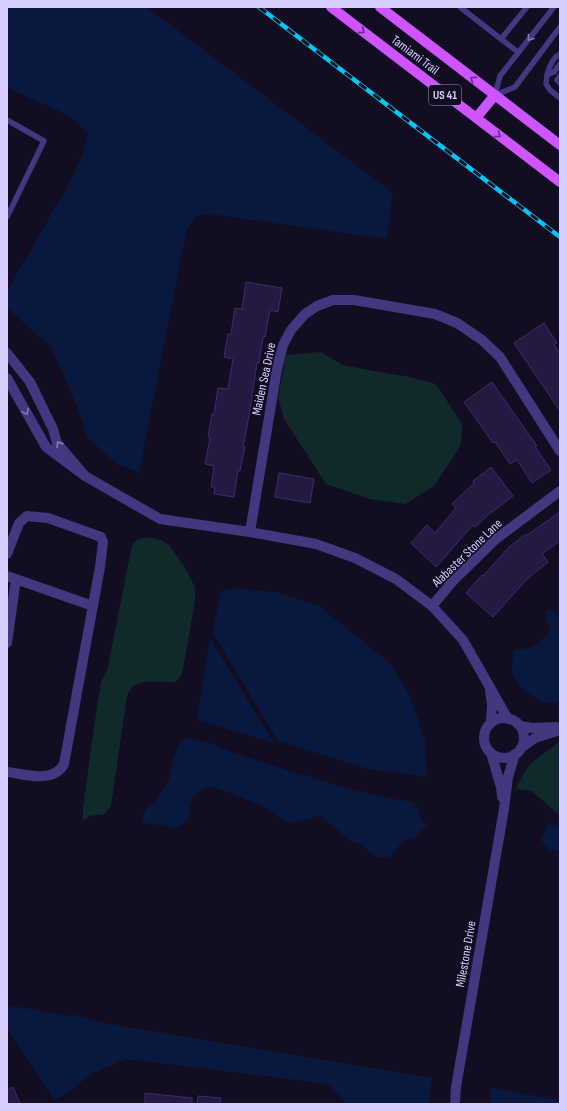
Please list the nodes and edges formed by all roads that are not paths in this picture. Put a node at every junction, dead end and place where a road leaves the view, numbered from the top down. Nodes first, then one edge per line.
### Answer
1 (331, 7) edge
2 (380, 7) edge
3 (460, 7) edge
4 (527, 7) edge
5 (554, 7) edge
6 (560, 27) edge
7 (501, 39) junction
8 (518, 52) junction
9 (560, 54) edge
10 (560, 64) edge
11 (547, 75) junction
12 (560, 76) edge
13 (560, 83) edge
14 (495, 95) junction
15 (560, 98) edge
16 (476, 118) junction
17 (7, 120) edge
18 (560, 145) edge
19 (560, 182) edge
20 (7, 217) edge
21 (7, 353) edge
22 (7, 378) edge
23 (560, 451) edge
24 (85, 476) junction
25 (560, 491) edge
26 (250, 532) junction
27 (7, 554) edge
28 (12, 577) edge
29 (93, 606) junction
30 (432, 606) junction
31 (7, 643) edge
32 (490, 689) junction
33 (508, 719) junction
34 (491, 723) junction
35 (520, 726) junction
36 (560, 726) edge
37 (560, 730) edge
38 (518, 751) junction
39 (491, 753) junction
40 (7, 772) edge
41 (504, 809) junction
42 (455, 1104) edge

1 -> 16 main road, Tamiami Trail / US 41
14 -> 2 main road, Tamiami Trail / US 41
3 - 7 lane
4 - 7 lane
5 -> 8 lane
6 - 14 lane
7 - 8 lane
8 - 14 lane
9 - 11 lane
10 - 11 lane
11 - 15 lane
12 - 13 lane
14 - 16 main road
14 - 18 main road, Tamiami Trail / US 41
16 -> 19 main road, Tamiami Trail / US 41
17 - 20 lane
24 -> 21 street
22 -> 24 street
23 - 26 street, Maiden Sea Drive
24 - 26 street
25 - 30 street, Alabaster Stone Lane
26 - 30 street
27 - 29 street
28 - 29 street
28 - 31 street
29 - 40 street
30 - 32 street
32 - 33 street
32 - 34 street, Milestone Drive
33 - 34 street
33 - 35 street
34 - 39 street, Milestone Drive
35 - 36 street
35 - 38 street, Milestone Drive
37 - 38 street
38 - 39 street
38 - 41 street, Milestone Drive
39 - 41 street, Milestone Drive
41 - 42 street, Milestone Drive

